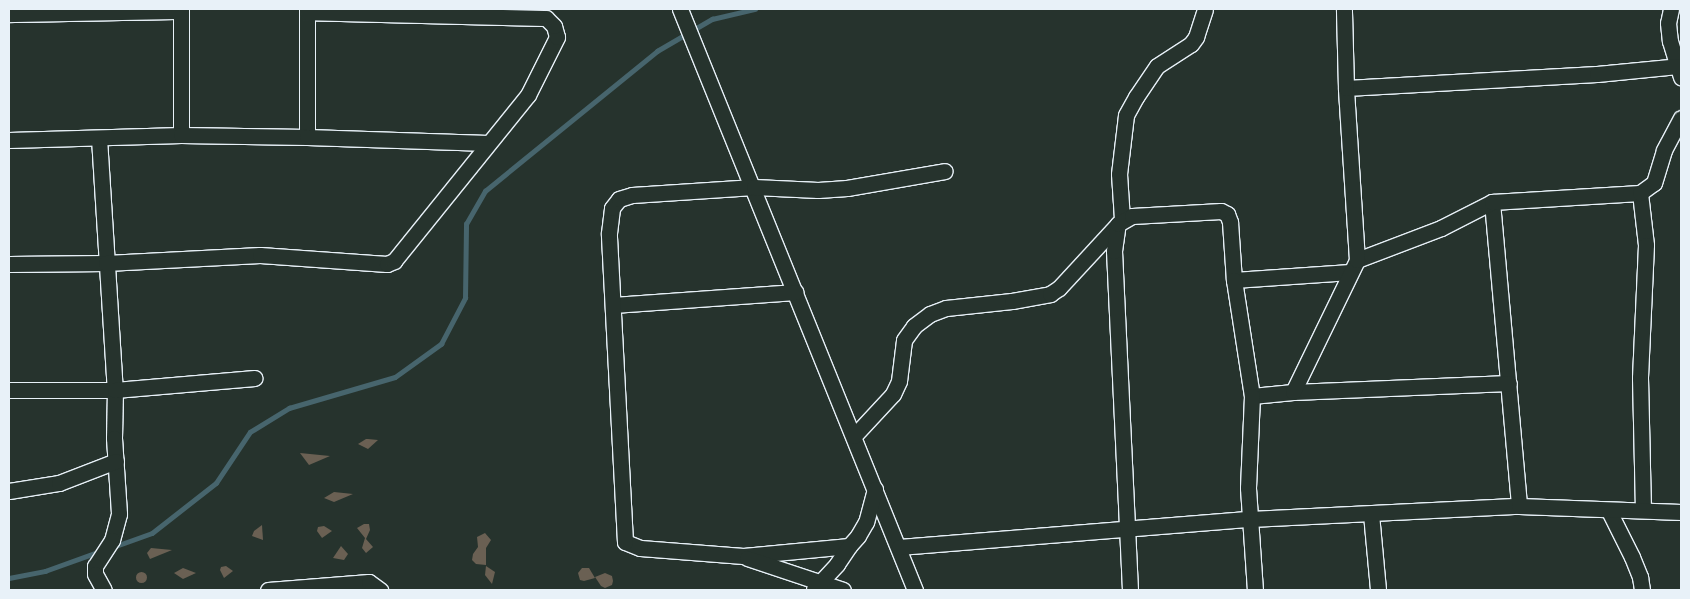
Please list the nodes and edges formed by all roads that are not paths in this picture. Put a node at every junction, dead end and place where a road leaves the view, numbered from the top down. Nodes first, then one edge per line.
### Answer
1 (680, 9) edge
2 (1205, 9) edge
3 (1344, 9) edge
4 (1671, 9) edge
5 (181, 10) edge
6 (307, 10) edge
7 (9, 14) edge
8 (1680, 72) edge
9 (1346, 88) junction
10 (1681, 118) edge
11 (181, 135) junction
12 (306, 137) junction
13 (99, 138) junction
14 (9, 140) edge
15 (488, 143) junction
16 (945, 171) dead end
17 (754, 187) junction
18 (1640, 193) junction
19 (1492, 202) junction
20 (1120, 221) junction
21 (106, 263) junction
22 (9, 264) edge
23 (1353, 266) junction
24 (1234, 280) junction
25 (796, 292) junction
26 (613, 305) junction
27 (254, 378) dead end
28 (1509, 383) junction
29 (9, 390) edge
30 (115, 390) junction
31 (1293, 392) junction
32 (1252, 396) junction
33 (854, 436) junction
34 (116, 461) junction
35 (875, 489) junction
36 (9, 491) edge
37 (1519, 506) junction
38 (1643, 510) junction
39 (1609, 511) junction
40 (1681, 512) edge
41 (1371, 514) junction
42 (1250, 519) junction
43 (1126, 527) junction
44 (849, 546) junction
45 (899, 548) junction
46 (743, 556) junction
47 (817, 586) edge
48 (337, 588) edge
49 (104, 590) edge
50 (268, 590) edge
51 (380, 590) edge
52 (843, 590) edge
53 (915, 590) edge
54 (1130, 590) edge
55 (1255, 590) edge
56 (1378, 590) edge
57 (1642, 590) edge

1 - 17 street
2 - 20 street
3 - 9 street
4 - 8 street
5 - 7 street
5 - 11 street
6 - 12 street
6 - 15 street
8 - 9 street
9 - 23 street
10 - 18 street
11 - 12 street
11 - 13 street
12 - 15 street
13 - 14 street
13 - 21 street
15 - 21 street
16 - 17 street
17 - 25 street
17 - 26 street
18 - 19 street
18 - 38 street
19 - 23 street
19 - 28 street
20 - 24 street
20 - 33 street
20 - 43 street
21 - 22 street
21 - 30 street
23 - 24 street
23 - 31 street
24 - 32 street
25 - 26 street
25 - 33 street
26 - 46 street
27 - 30 street
28 - 31 street
28 - 37 street
29 - 30 street
30 - 34 street
31 - 32 street
32 - 42 street
33 - 35 street
34 - 36 street
34 - 49 street
35 - 44 street
35 - 45 street
37 - 39 street
37 - 41 street
38 - 39 street
38 - 40 street
39 - 57 street
41 - 42 street
41 - 56 street
42 - 43 street
42 - 55 street
43 - 45 street
43 - 54 street
44 - 46 street
44 - 47 street
45 - 53 street
46 - 47 street
47 - 52 street
48 - 50 street
48 - 51 street

